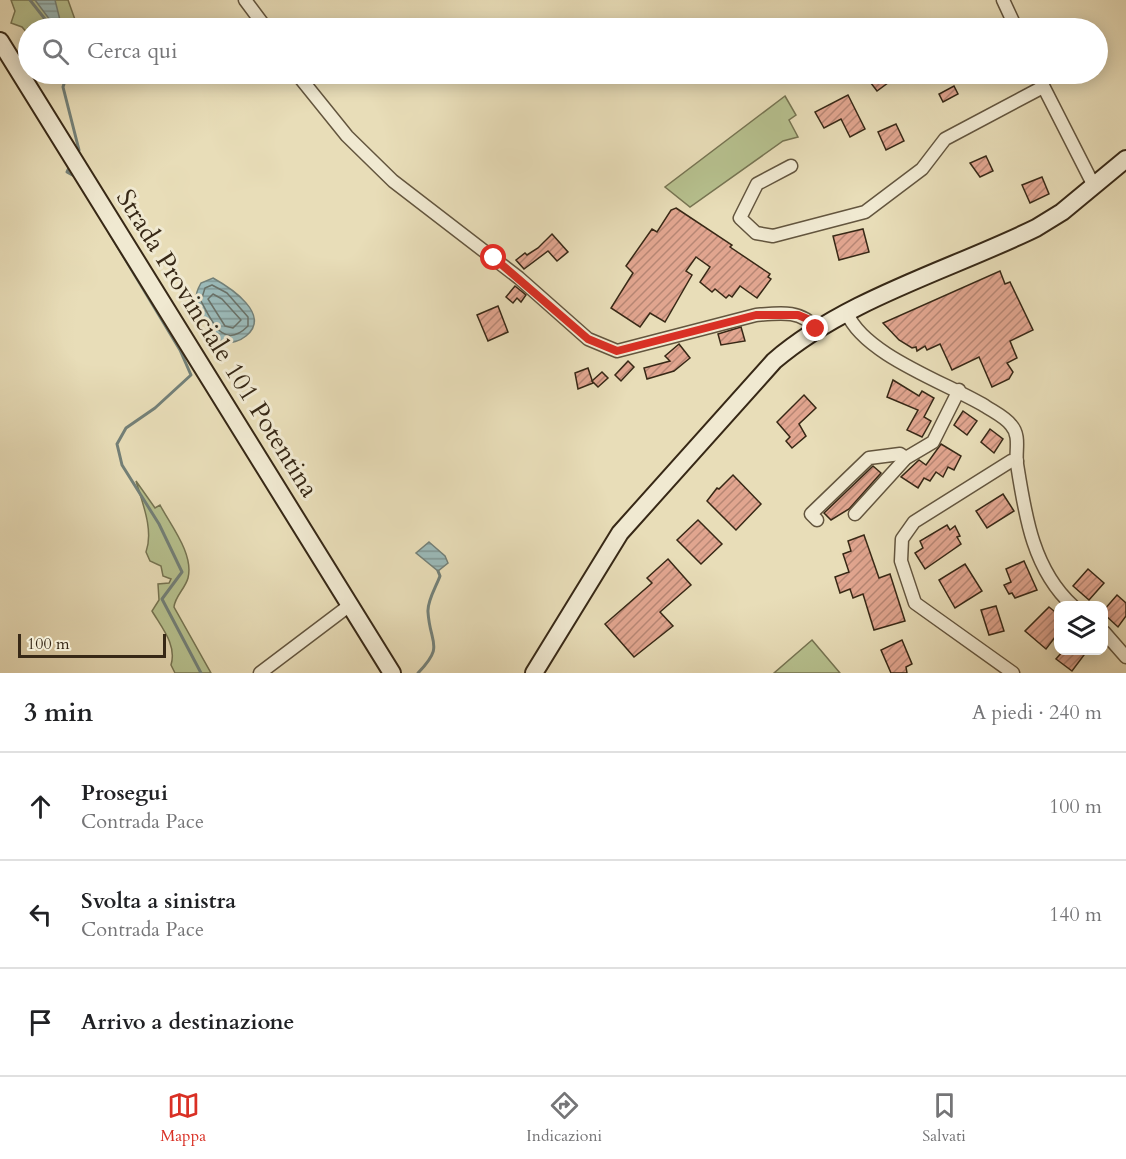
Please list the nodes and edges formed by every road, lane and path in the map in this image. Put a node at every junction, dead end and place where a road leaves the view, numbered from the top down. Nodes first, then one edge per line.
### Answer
1 (245, 0) edge
2 (1003, 0) edge
3 (258, 18) edge
4 (1011, 18) edge
5 (0, 41) edge
6 (18, 70) edge
7 (27, 84) edge
8 (305, 84) edge
9 (1042, 84) edge
10 (1043, 87) junction
11 (1126, 159) edge
12 (791, 166) dead end
13 (1094, 186) junction
14 (847, 313) junction
15 (816, 329) junction
16 (959, 390) junction
17 (906, 458) junction
18 (1017, 461) junction
19 (855, 514) dead end
20 (817, 520) dead end
21 (1068, 601) edge
22 (350, 605) junction
23 (1108, 637) edge
24 (1126, 657) edge
25 (260, 673) edge
26 (392, 673) edge
27 (534, 673) edge
28 (1013, 673) edge

1 - 3 street
2 - 4 street
5 - 6 main road, Strada Provinciale 101 Potentina
7 - 22 main road, Strada Provinciale 101 Potentina
8 - 15 street
9 - 10 street
10 - 12 street
10 - 13 street
11 - 13 main road
13 - 14 main road
14 - 15 main road
14 - 16 street
15 - 27 main road
16 - 17 street
16 - 18 street
17 - 19 street
17 - 20 street
18 - 21 street
18 - 28 street
22 - 25 street
22 - 26 main road, Strada Provinciale 101 Potentina
23 - 24 street

